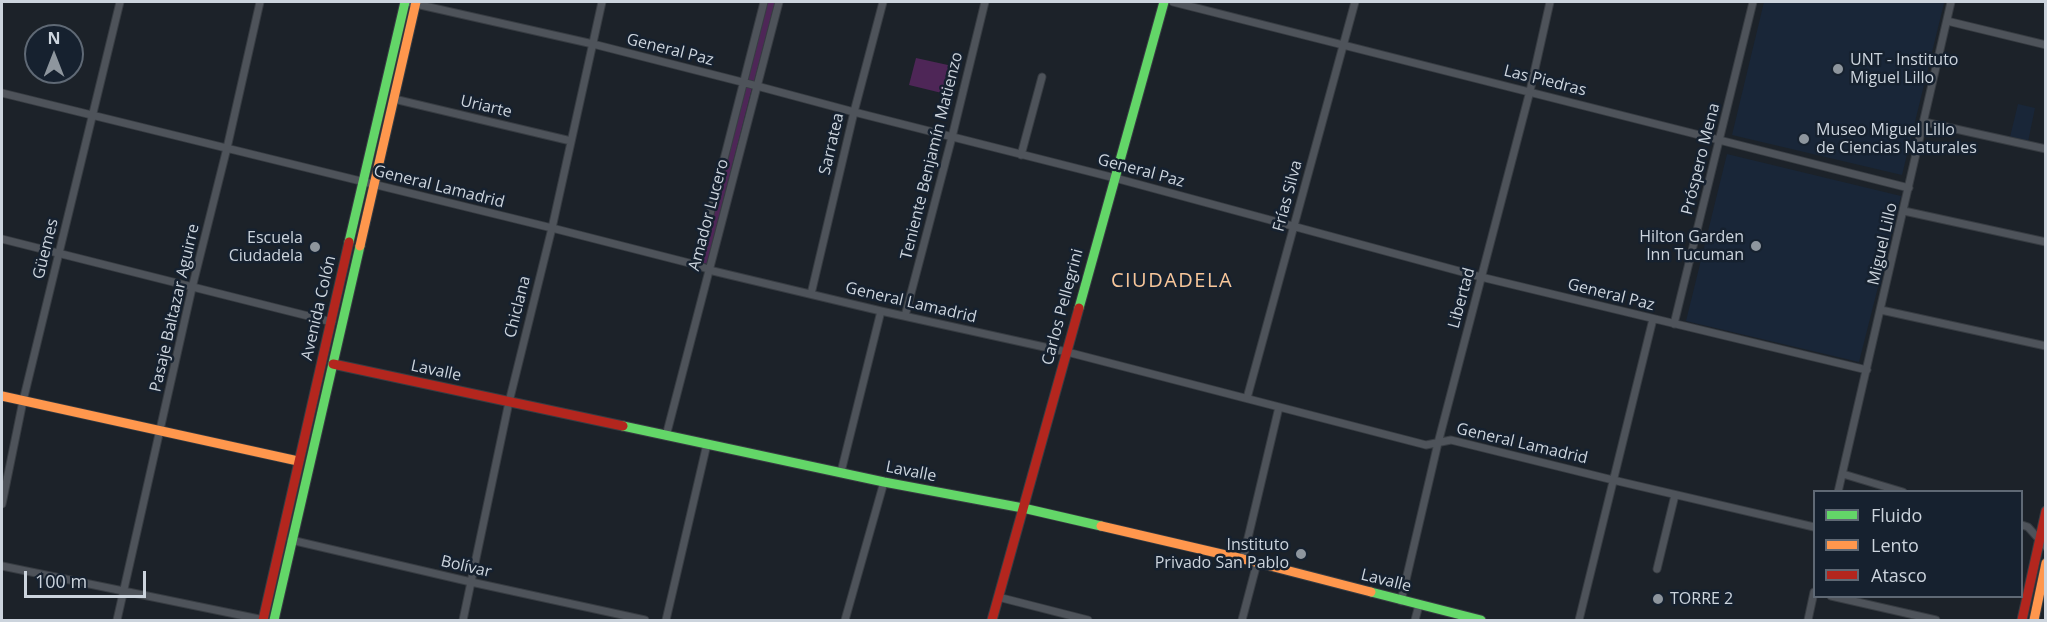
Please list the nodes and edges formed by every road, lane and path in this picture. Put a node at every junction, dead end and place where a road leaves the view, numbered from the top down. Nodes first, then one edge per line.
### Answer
1 (120, 2) edge
2 (260, 2) edge
3 (411, 2) edge
4 (602, 2) edge
5 (764, 2) edge
6 (779, 2) edge
7 (883, 2) edge
8 (985, 2) edge
9 (1164, 2) edge
10 (1173, 2) edge
11 (1355, 2) edge
12 (1550, 2) edge
13 (1753, 2) edge
14 (1951, 2) edge
15 (1947, 21) junction
16 (593, 44) junction
17 (1343, 45) junction
18 (2046, 45) edge
19 (1042, 77) dead end
20 (742, 82) junction
21 (757, 86) junction
22 (1530, 91) junction
23 (2, 93) edge
24 (394, 99) junction
25 (854, 112) junction
26 (94, 115) junction
27 (1924, 122) junction
28 (952, 136) junction
29 (572, 141) junction
30 (1720, 141) junction
31 (227, 148) junction
32 (2046, 149) edge
33 (1021, 154) junction
34 (1114, 178) junction
35 (364, 182) junction
36 (375, 185) junction
37 (1909, 188) junction
38 (1904, 211) junction
39 (1294, 226) junction
40 (552, 228) junction
41 (2, 239) edge
42 (2046, 242) edge
43 (59, 253) junction
44 (697, 265) junction
45 (709, 269) junction
46 (1481, 277) junction
47 (192, 288) junction
48 (811, 294) junction
49 (881, 310) junction
50 (1881, 310) junction
51 (905, 316) junction
52 (1653, 319) junction
53 (332, 322) junction
54 (1674, 324) junction
55 (2046, 346) edge
56 (1067, 352) junction
57 (333, 364) junction
58 (1867, 370) junction
59 (2, 396) edge
60 (1247, 398) junction
61 (23, 401) junction
62 (509, 402) junction
63 (1279, 407) junction
64 (160, 431) junction
65 (666, 436) junction
66 (1438, 442) junction
67 (707, 444) junction
68 (298, 460) junction
69 (311, 463) junction
70 (841, 472) junction
71 (1843, 474) junction
72 (1613, 480) junction
73 (4, 482) edge
74 (884, 482) junction
75 (1839, 490) edge
76 (1896, 490) edge
77 (1675, 495) junction
78 (2, 504) edge
79 (1023, 508) junction
80 (2046, 512) edge
81 (2023, 525) edge
82 (1813, 527) edge
83 (282, 537) junction
84 (293, 540) junction
85 (2043, 543) edge
86 (1243, 559) junction
87 (1257, 563) junction
88 (2046, 563) edge
89 (2, 566) edge
90 (1657, 569) dead end
91 (471, 582) junction
92 (124, 592) junction
93 (998, 597) junction
94 (1813, 598) edge
95 (1835, 598) edge
96 (1401, 601) junction
97 (1419, 605) junction
98 (264, 620) edge
99 (117, 621) edge
100 (274, 621) edge
101 (463, 621) edge
102 (645, 621) edge
103 (666, 621) edge
104 (845, 621) edge
105 (992, 621) edge
106 (1088, 621) edge
107 (1242, 621) edge
108 (1415, 621) edge
109 (1481, 621) edge
110 (1579, 621) edge
111 (1808, 621) edge
112 (1936, 621) edge
113 (2022, 621) edge
114 (2034, 621) edge

1 - 26 street, Güemes
2 - 31 street, Pasaje Baltazar Aguirre
3 - 16 street, General Paz
3 - 24 street, Avenida Colón
3 - 35 street, Avenida Colón
4 - 16 street, Chiclana
5 - 20 street, Amador Lucero
6 - 21 street, Amador Lucero
7 - 25 street, Sarratea
8 - 28 street, Teniente Benjamín Matienzo
9 - 34 street, Carlos Pellegrini
10 - 17 street, Las Piedras
11 - 17 street, Frías Silva
12 - 22 street, Libertad
13 - 30 street, Próspero Mena
14 - 15 street, Miguel Lillo
15 - 18 street
15 - 27 street, Miguel Lillo
16 - 20 street, General Paz
16 - 29 street, Chiclana
17 - 22 street, Las Piedras
17 - 39 street, Frías Silva
19 - 33 street
20 - 21 street, General Paz
20 - 44 street, Amador Lucero
21 - 25 street, General Paz
21 - 45 street, Amador Lucero
22 - 30 street, Las Piedras
22 - 46 street, Libertad
23 - 26 street, General Lamadrid
24 - 29 street, Uriarte
24 - 36 street, Avenida Colón
25 - 28 street, General Paz
25 - 48 street, Sarratea
26 - 31 street, General Lamadrid
26 - 43 street, Güemes
27 - 32 street
27 - 37 street, Miguel Lillo
28 - 33 street, General Paz
28 - 51 street, Teniente Benjamín Matienzo
29 - 40 street, Chiclana
30 - 37 street, Las Piedras
30 - 54 street, Próspero Mena
31 - 35 street, General Lamadrid
31 - 47 street, Pasaje Baltazar Aguirre
33 - 34 street, General Paz
34 - 39 street, General Paz
34 - 56 street, Carlos Pellegrini
35 - 36 street, General Lamadrid
35 - 53 street, Avenida Colón
36 - 40 street, General Lamadrid
36 - 57 street, Avenida Colón
37 - 38 street, Miguel Lillo
38 - 42 street
38 - 50 street, Miguel Lillo
39 - 46 street, General Paz
39 - 60 street, Frías Silva
40 - 44 street, General Lamadrid
40 - 62 street, Chiclana
41 - 43 street
43 - 47 street
43 - 61 street, Güemes
44 - 45 street, General Lamadrid
45 - 48 street, General Lamadrid
45 - 65 street, Amador Lucero
46 - 52 street, General Paz
46 - 66 street, Libertad
47 - 53 street
47 - 64 street, Pasaje Baltazar Aguirre
48 - 49 street, General Lamadrid
49 - 51 street, General Lamadrid
49 - 70 street
50 - 55 street
50 - 58 street, Miguel Lillo
51 - 56 street, General Lamadrid
52 - 54 street, General Paz
52 - 72 street
53 - 68 street, Avenida Colón
54 - 58 street, General Paz
56 - 60 street, General Lamadrid
56 - 79 street, Carlos Pellegrini
57 - 62 street, Lavalle
57 - 69 street, Avenida Colón
58 - 71 street, Miguel Lillo
59 - 61 street
60 - 63 street, General Lamadrid
61 - 64 street
61 - 73 street, Güemes
62 - 65 street, Lavalle
62 - 91 street, Chiclana
63 - 66 street, General Lamadrid
63 - 86 street
64 - 68 street
64 - 92 street, Pasaje Baltazar Aguirre
65 - 67 street, Lavalle
66 - 72 street, General Lamadrid
66 - 96 street, Libertad
67 - 70 street, Lavalle
67 - 103 street
68 - 69 street
68 - 83 street, Avenida Colón
69 - 84 street, Avenida Colón
70 - 74 street, Lavalle
71 - 75 street, Miguel Lillo
71 - 76 street
72 - 77 street, General Lamadrid
72 - 110 street
73 - 78 street, Güemes
74 - 79 street, Lavalle
74 - 104 street
77 - 82 street, General Lamadrid
77 - 90 street
79 - 86 street, Lavalle
79 - 93 street, Carlos Pellegrini
80 - 85 street
81 - 85 street
83 - 84 street, Bolívar
83 - 98 street, Avenida Colón
84 - 91 street, Bolívar
84 - 100 street, Avenida Colón
85 - 113 street
86 - 87 street, Lavalle
87 - 96 street, Lavalle
87 - 107 street
88 - 114 street
89 - 92 street
91 - 101 street, Chiclana
91 - 102 street, Bolívar
92 - 98 street
92 - 99 street, Pasaje Baltazar Aguirre
93 - 105 street, Carlos Pellegrini
93 - 106 street
94 - 111 street
95 - 112 street
96 - 97 street, Lavalle
97 - 108 street
97 - 109 street, Lavalle

